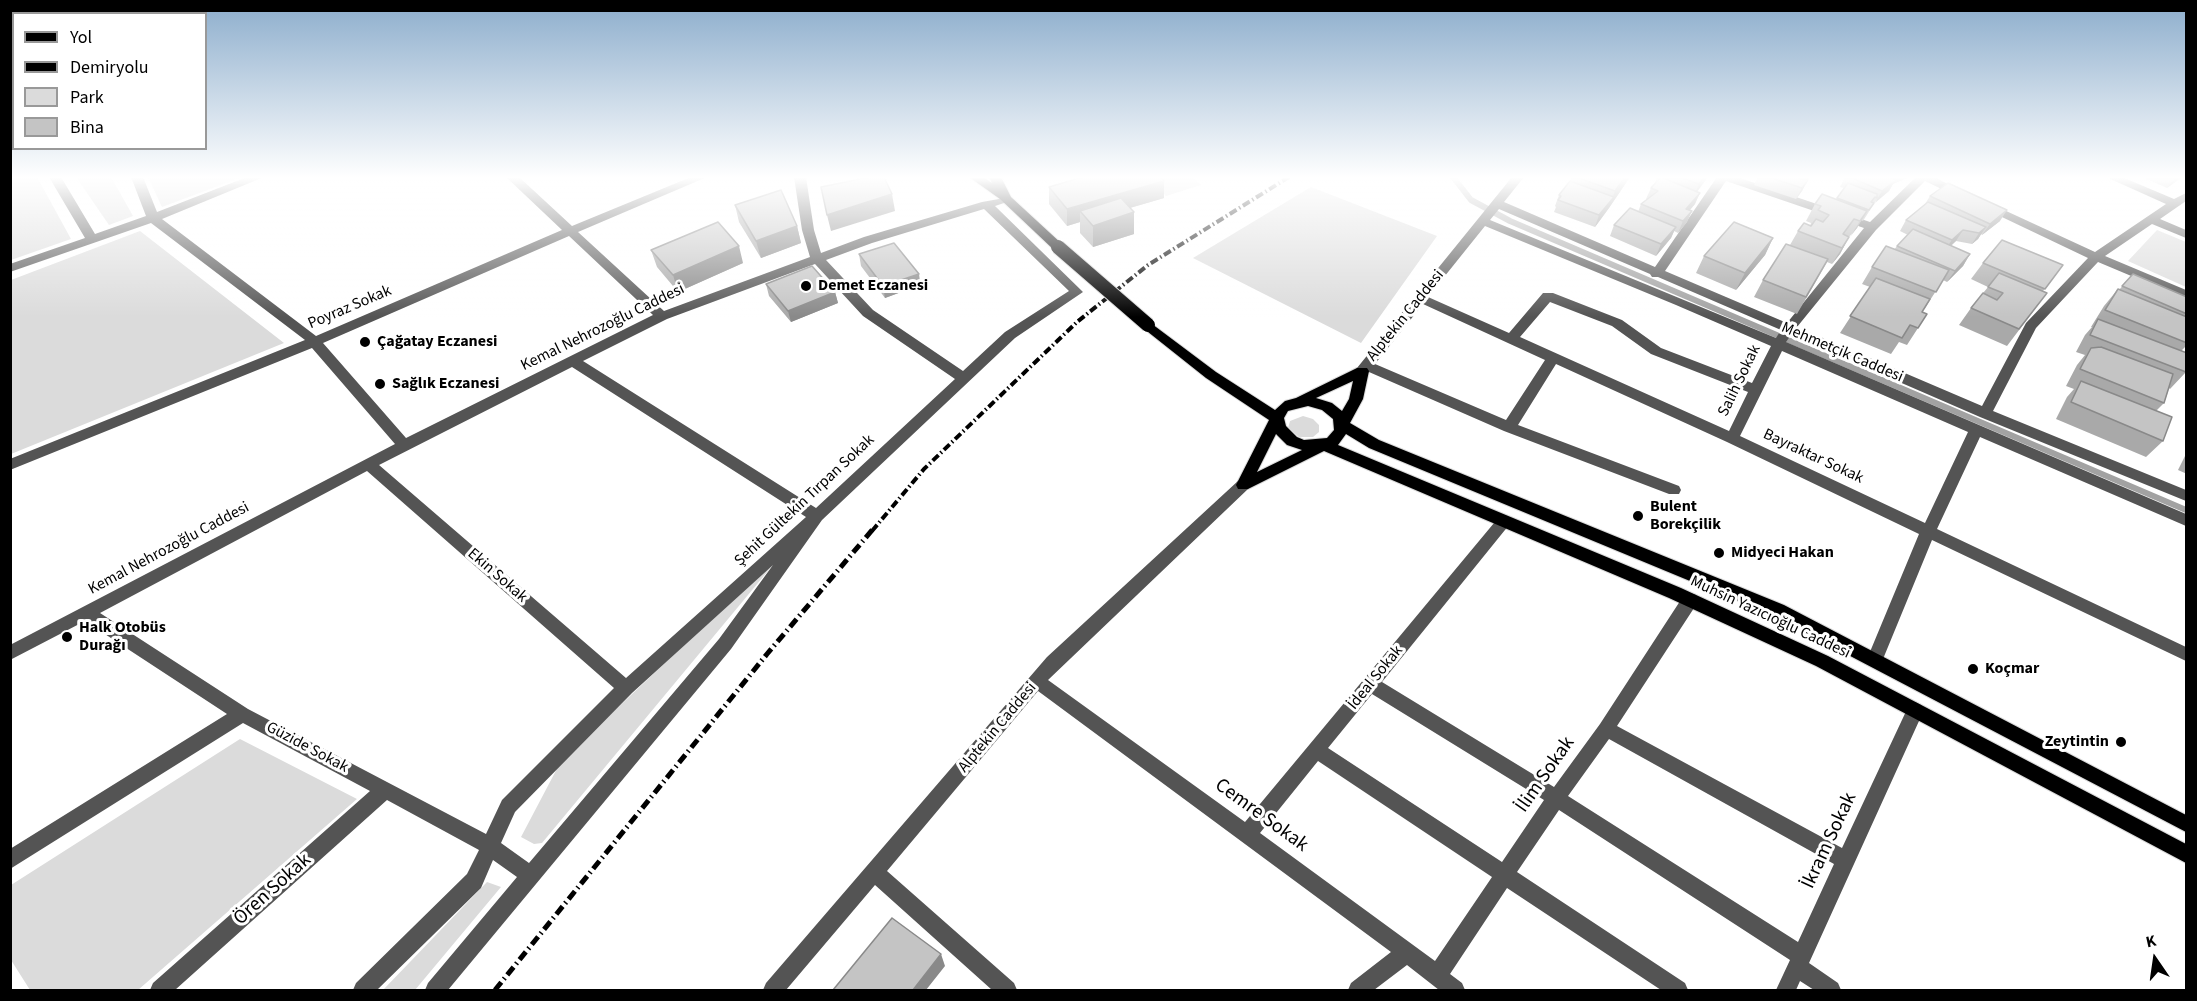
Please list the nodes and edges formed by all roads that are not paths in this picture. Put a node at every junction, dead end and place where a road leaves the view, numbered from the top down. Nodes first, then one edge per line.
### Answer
1 (83, 224) edge
2 (136, 224) edge
3 (160, 224) edge
4 (562, 224) edge
5 (588, 224) edge
6 (807, 224) edge
7 (924, 224) edge
8 (1005, 224) edge
9 (1033, 224) edge
10 (1480, 224) edge
11 (1489, 224) edge
12 (1542, 224) edge
13 (1691, 224) edge
14 (1862, 224) edge
15 (1875, 224) edge
16 (2024, 224) edge
17 (2146, 224) edge
18 (2161, 224) edge
19 (1872, 227) junction
20 (570, 231) junction
21 (2187, 234) edge
22 (92, 239) junction
23 (2096, 257) junction
24 (817, 258) junction
25 (10, 268) edge
26 (1656, 274) junction
27 (2187, 295) edge
28 (1420, 298) junction
29 (662, 316) junction
30 (1788, 330) junction
31 (1511, 339) junction
32 (313, 342) junction
33 (1779, 344) junction
34 (1553, 358) junction
35 (574, 362) junction
36 (1364, 368) junction
37 (963, 378) junction
38 (1756, 390) junction
39 (1298, 401) junction
40 (1984, 413) junction
41 (1277, 418) junction
42 (1342, 425) junction
43 (1509, 427) junction
44 (1976, 429) junction
45 (1732, 438) junction
46 (404, 445) junction
47 (1324, 445) junction
48 (368, 464) junction
49 (10, 465) edge
50 (1243, 485) junction
51 (1674, 490) dead end
52 (2187, 496) edge
53 (817, 516) junction
54 (2187, 520) edge
55 (1504, 521) junction
56 (1928, 531) junction
57 (1690, 600) junction
58 (86, 613) junction
59 (10, 653) edge
60 (2187, 654) edge
61 (1875, 659) junction
62 (1038, 681) junction
63 (1371, 684) junction
64 (626, 688) junction
65 (1915, 710) junction
66 (242, 714) junction
67 (1606, 729) junction
68 (1316, 750) junction
69 (385, 790) junction
70 (1556, 798) junction
71 (2187, 824) edge
72 (1247, 834) junction
73 (490, 846) junction
74 (2187, 854) edge
75 (10, 860) edge
76 (1846, 860) junction
77 (875, 873) junction
78 (1505, 874) junction
79 (531, 876) junction
80 (1407, 952) junction
81 (1799, 961) junction
82 (1437, 976) junction
83 (160, 990) edge
84 (363, 990) edge
85 (435, 990) edge
86 (773, 990) edge
87 (1007, 990) edge
88 (1358, 990) edge
89 (1455, 990) edge
90 (1678, 990) edge
91 (1786, 990) edge
92 (1831, 990) edge

1 - 22 street
2 - 22 street
3 - 32 street
4 - 20 street
5 - 20 street, Poyraz Sokak
6 - 24 street
7 - 24 street, Kemal Nehrozoğlu Caddesi
8 - 37 street, Şehit Gültekin Tırpan Sokak
9 - 41 main road, bridge
10 - 28 street, Alptekin Caddesi
11 - 33 street, Mehmetçik Caddesi
12 - 26 street, Mehmetçik Caddesi
13 - 26 street
14 - 19 street
15 - 19 street, Salih Sokak
16 - 23 street
17 - 23 street
18 - 21 street
19 - 30 street, Salih Sokak
20 - 29 street
20 - 32 street, Poyraz Sokak
22 - 25 street
23 - 27 street
23 - 40 street
24 - 29 street, Kemal Nehrozoğlu Caddesi
24 - 37 street
26 - 30 street, Mehmetçik Caddesi
28 - 31 street, Bayraktar Sokak
28 - 36 street, Alptekin Caddesi
29 - 35 street, Kemal Nehrozoğlu Caddesi
30 - 33 street, Salih Sokak
30 - 40 street, Mehmetçik Caddesi
31 - 34 street, Bayraktar Sokak
31 - 38 street
32 - 46 street
32 - 49 street, Poyraz Sokak
33 - 38 street, Salih Sokak
33 - 44 street, Mehmetçik Caddesi
34 - 43 street
34 - 45 street, Bayraktar Sokak
35 - 46 street, Kemal Nehrozoğlu Caddesi
35 - 53 street
36 - 39 main road
36 - 42 main road
36 - 43 street
37 - 53 street, Şehit Gültekin Tırpan Sokak
38 - 45 street, Salih Sokak
39 - 41 main road
39 - 42 main road
40 - 52 street, Mehmetçik Caddesi
41 - 47 main road
41 - 50 main road
42 - 47 main road
42 - 61 main road, Muhsin Yazıcıoğlu Caddesi
43 - 51 street
44 - 54 street, Mehmetçik Caddesi
44 - 56 street
45 - 56 street, Bayraktar Sokak
46 - 48 street, Kemal Nehrozoğlu Caddesi
47 - 50 main road
47 - 55 main road, Muhsin Yazıcıoğlu Caddesi
48 - 58 street, Kemal Nehrozoğlu Caddesi
48 - 64 street, Ekin Sokak
50 - 62 street, Alptekin Caddesi
53 - 64 street, Şehit Gültekin Tırpan Sokak
53 - 79 street
55 - 57 main road, Muhsin Yazıcıoğlu Caddesi
55 - 63 street, İdeal Sokak
56 - 60 street, Bayraktar Sokak
56 - 61 street
57 - 65 main road, Muhsin Yazıcıoğlu Caddesi
57 - 67 street, İlim Sokak
58 - 59 street, Kemal Nehrozoğlu Caddesi
58 - 66 street, Güzide Sokak
61 - 71 main road, Muhsin Yazıcıoğlu Caddesi
62 - 72 street, Cemre Sokak
62 - 77 street, Alptekin Caddesi
63 - 68 street, İdeal Sokak
63 - 70 street
64 - 73 street, Şehit Gültekin Tırpan Sokak
65 - 74 main road, Muhsin Yazıcıoğlu Caddesi
65 - 76 street, İkram Sokak
66 - 69 street, Güzide Sokak
66 - 75 street
67 - 70 street, İlim Sokak
67 - 76 street
68 - 72 street, İdeal Sokak
68 - 78 street
69 - 73 street, Güzide Sokak
69 - 83 street, Ören Sokak
70 - 78 street, İlim Sokak
70 - 81 street
72 - 80 street, Cemre Sokak
73 - 79 street, Güzide Sokak
73 - 84 street, Şehit Gültekin Tırpan Sokak
76 - 81 street, İkram Sokak
77 - 86 street, Alptekin Caddesi
77 - 87 street
78 - 82 street, İlim Sokak
78 - 90 street
79 - 85 street
80 - 82 street, Cemre Sokak
80 - 88 street
81 - 91 street, İkram Sokak
81 - 92 street
82 - 89 street, Cemre Sokak

